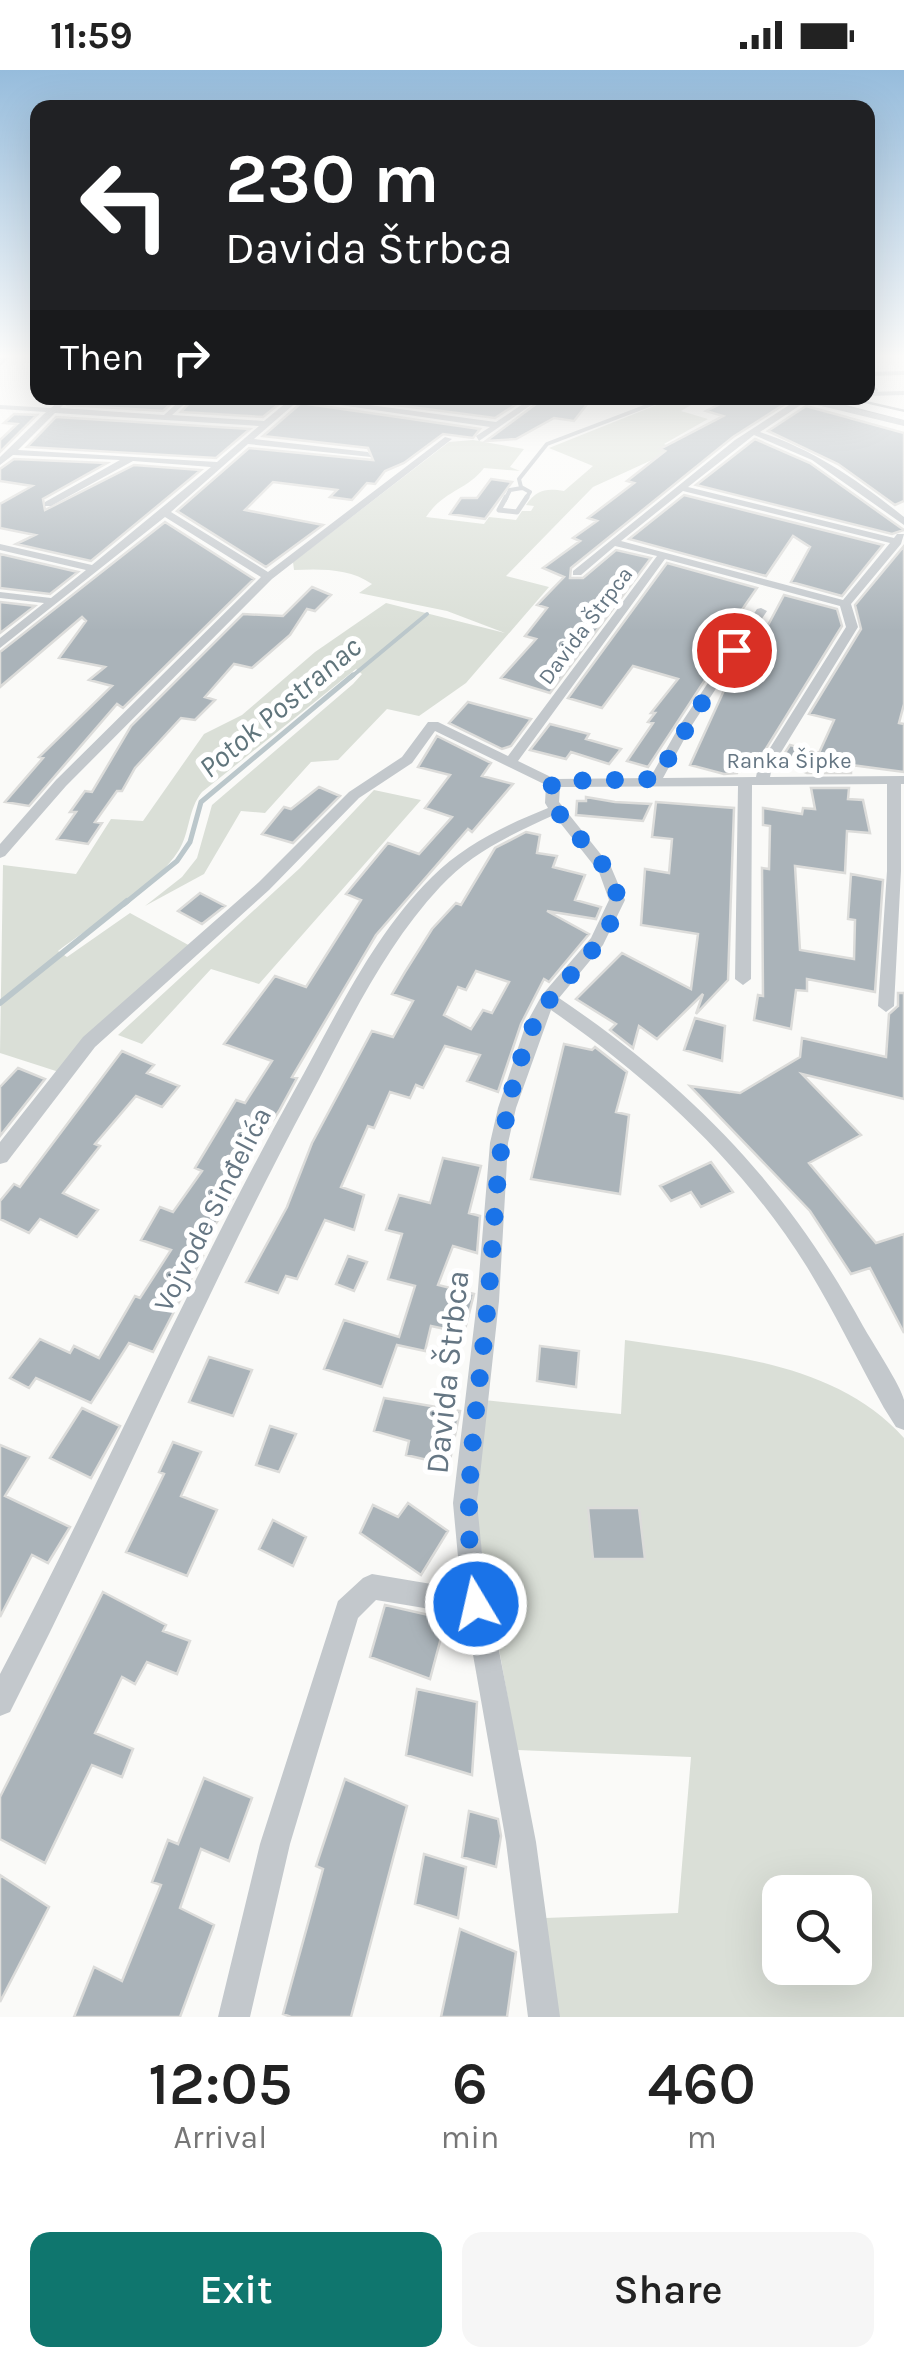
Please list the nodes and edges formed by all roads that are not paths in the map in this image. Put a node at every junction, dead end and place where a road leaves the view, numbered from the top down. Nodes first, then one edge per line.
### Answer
1 (16, 449) edge
2 (237, 449) edge
3 (310, 449) edge
4 (435, 449) edge
5 (544, 449) edge
6 (731, 449) edge
7 (791, 449) edge
8 (13, 452) junction
9 (368, 456) dead end
10 (130, 458) junction
11 (0, 462) edge
12 (217, 465) junction
13 (518, 486) junction
14 (682, 488) junction
15 (48, 504) dead end
16 (165, 512) junction
17 (904, 522) edge
18 (901, 537) edge
19 (613, 542) junction
20 (0, 547) edge
21 (662, 555) junction
22 (94, 569) junction
23 (577, 573) dead end
24 (268, 577) junction
25 (0, 595) edge
26 (51, 600) junction
27 (845, 604) junction
28 (761, 611) dead end
29 (0, 644) edge
30 (510, 761) junction
31 (656, 779) junction
32 (754, 780) junction
33 (899, 780) edge
34 (553, 783) junction
35 (556, 809) junction
36 (0, 854) edge
37 (743, 979) dead end
38 (548, 999) junction
39 (886, 1006) dead end
40 (0, 1156) edge
41 (904, 1419) edge
42 (476, 1604) junction
43 (0, 1702) edge
44 (234, 2017) edge
45 (544, 2017) edge

1 - 8 street
2 - 12 street
3 - 9 street
4 - 24 street
5 - 13 lane
6 - 14 street, Davida Štrpca
7 - 17 street
8 - 10 street
8 - 11 street
10 - 12 street
10 - 15 street
12 - 16 street
13 - 13 lane
14 - 18 street
14 - 19 street, Davida Štrpca
16 - 22 street
16 - 24 street
18 - 27 street
19 - 21 street, Davida Štrpca
19 - 23 street
20 - 22 street
21 - 27 street
21 - 30 street, Davida Štrpca
22 - 26 street
24 - 36 street
25 - 26 street
26 - 29 street
27 - 32 street
28 - 31 street
30 - 34 street
30 - 40 street
31 - 32 street, Ranka Šipke
31 - 34 street, Ranka Šipke
32 - 33 street, Ranka Šipke
32 - 37 street
33 - 39 street
34 - 35 street
35 - 38 street, Davida Štrbca
35 - 43 street, Vojvode Sinđelića
38 - 41 street
38 - 42 street, Davida Štrbca
42 - 44 street
42 - 45 street, Davida Štrbca

